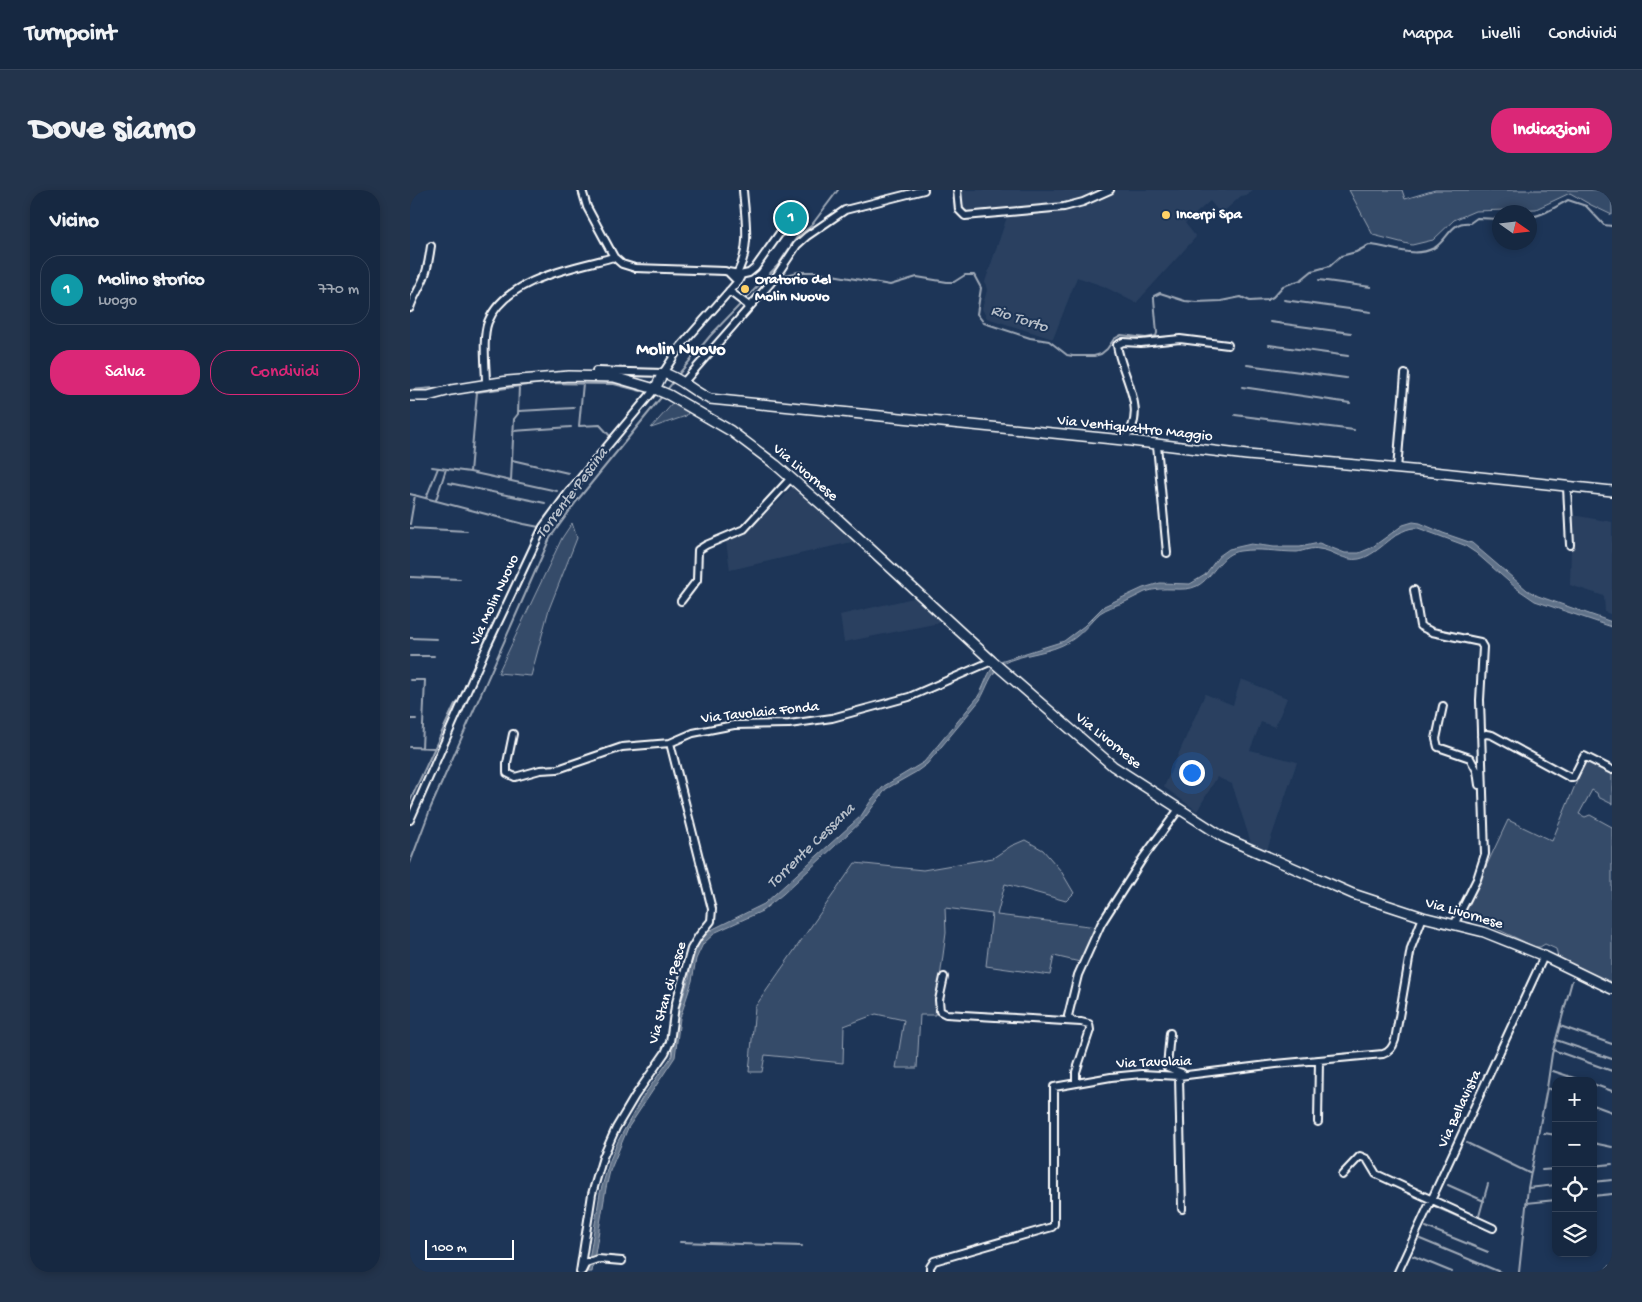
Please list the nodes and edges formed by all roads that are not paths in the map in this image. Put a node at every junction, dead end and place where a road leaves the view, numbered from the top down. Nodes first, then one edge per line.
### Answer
1 (582, 190) edge
2 (743, 190) edge
3 (924, 190) edge
4 (957, 190) edge
5 (1110, 190) edge
6 (784, 228) dead end
7 (431, 246) dead end
8 (614, 257) junction
9 (737, 277) junction
10 (729, 292) junction
11 (748, 305) junction
12 (410, 308) edge
13 (1228, 345) dead end
14 (596, 371) dead end
15 (663, 372) junction
16 (1405, 374) dead end
17 (679, 380) junction
18 (486, 384) junction
19 (662, 392) junction
20 (410, 396) edge
21 (1123, 440) junction
22 (1157, 444) junction
23 (1397, 469) junction
24 (791, 478) junction
25 (1567, 488) junction
26 (1612, 491) edge
27 (1570, 545) dead end
28 (1167, 553) dead end
29 (1414, 590) dead end
30 (681, 601) dead end
31 (993, 661) junction
32 (1443, 706) dead end
33 (513, 734) dead end
34 (1481, 736) junction
35 (670, 743) junction
36 (1612, 770) edge
37 (1484, 806) junction
38 (1179, 809) junction
39 (410, 818) edge
40 (1423, 917) junction
41 (1454, 925) junction
42 (1544, 956) junction
43 (944, 977) dead end
44 (1612, 989) edge
45 (1072, 1022) junction
46 (1170, 1033) dead end
47 (1319, 1060) junction
48 (1189, 1075) junction
49 (1179, 1076) junction
50 (1076, 1084) junction
51 (1318, 1122) dead end
52 (1342, 1175) dead end
53 (1431, 1201) junction
54 (1182, 1209) dead end
55 (1492, 1228) dead end
56 (622, 1261) dead end
57 (581, 1272) edge
58 (930, 1272) edge
59 (1398, 1272) edge

1 - 8 street
2 - 9 street
3 - 11 street
4 - 5 street
6 - 9 street
7 - 12 street
8 - 9 street
8 - 18 street
9 - 10 street
10 - 11 street
10 - 15 street
11 - 17 street
13 - 21 street
14 - 15 street
15 - 17 main road, Via Ventiquattro Maggio
15 - 19 main road
16 - 23 street
17 - 21 main road, Via Ventiquattro Maggio
18 - 19 main road, Via Livornese
18 - 20 main road, Via Livornese
19 - 24 main road, Via Livornese
19 - 39 street, Via Molin Nuovo
21 - 22 main road, Via Ventiquattro Maggio
22 - 23 main road, Via Ventiquattro Maggio
22 - 28 street
23 - 25 main road, Via Ventiquattro Maggio
24 - 30 street
24 - 31 main road, Via Livornese
25 - 26 main road, Via Ventiquattro Maggio
25 - 27 street
29 - 34 street
31 - 35 street, Via Tavolaia Fonda
31 - 38 main road, Via Livornese
32 - 37 street
33 - 35 street, Via Tavolaia Fonda
34 - 36 street
34 - 37 street
35 - 57 street, Via Stan di Pesce
37 - 41 street
38 - 40 main road, Via Livornese
38 - 45 street
40 - 41 main road, Via Livornese
40 - 47 street, Via Tavolaia
41 - 42 main road, Via Livornese
42 - 44 main road, Via Livornese
42 - 53 street, Via Bellavista
43 - 45 street
45 - 50 street
46 - 48 street
47 - 48 street, Via Tavolaia
47 - 51 street
48 - 49 street, Via Tavolaia
49 - 50 street, Via Tavolaia
49 - 54 street
50 - 58 street, Via Tavolaia
52 - 53 street
53 - 55 street
53 - 59 street, Via Bellavista
56 - 57 street

